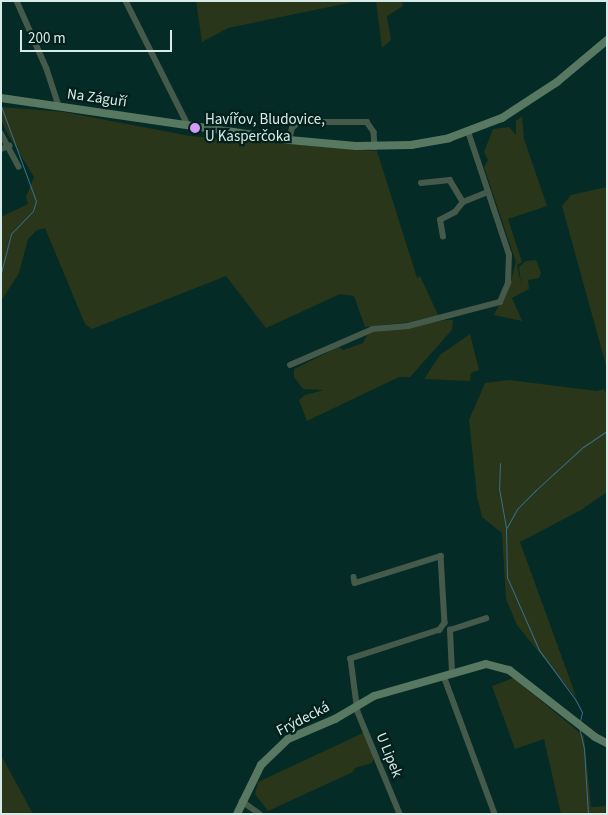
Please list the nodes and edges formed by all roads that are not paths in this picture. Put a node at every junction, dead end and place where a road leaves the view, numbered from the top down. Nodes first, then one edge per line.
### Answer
1 (17, 1) edge
2 (126, 1) edge
3 (607, 40) edge
4 (1, 98) edge
5 (59, 106) junction
6 (188, 125) junction
7 (468, 132) junction
8 (1, 133) edge
9 (289, 140) junction
10 (9, 146) junction
11 (374, 146) junction
12 (1, 149) edge
13 (19, 167) dead end
14 (420, 183) dead end
15 (488, 192) junction
16 (463, 202) junction
17 (443, 237) dead end
18 (290, 365) dead end
19 (354, 582) dead end
20 (486, 618) dead end
21 (448, 675) junction
22 (357, 706) junction
23 (607, 742) edge
24 (242, 801) junction
25 (236, 814) edge
26 (260, 814) edge
27 (400, 814) edge
28 (495, 814) edge

1 - 5 street
2 - 6 street
3 - 7 street, Na Záguří
4 - 5 street, Na Záguří
5 - 6 street, Na Záguří
6 - 9 street, Na Záguří
7 - 11 street, Na Záguří
7 - 15 street
8 - 10 street
9 - 11 street, Na Záguří
9 - 11 street
10 - 12 street
10 - 13 street
14 - 16 street
15 - 16 street
15 - 18 street
16 - 17 street
19 - 22 street, U Lipek
20 - 21 street
21 - 22 street, Frýdecká
21 - 23 street, Frýdecká
21 - 28 street
22 - 24 street, Frýdecká
22 - 27 street, U Lipek
24 - 25 street, Frýdecká
24 - 26 street

